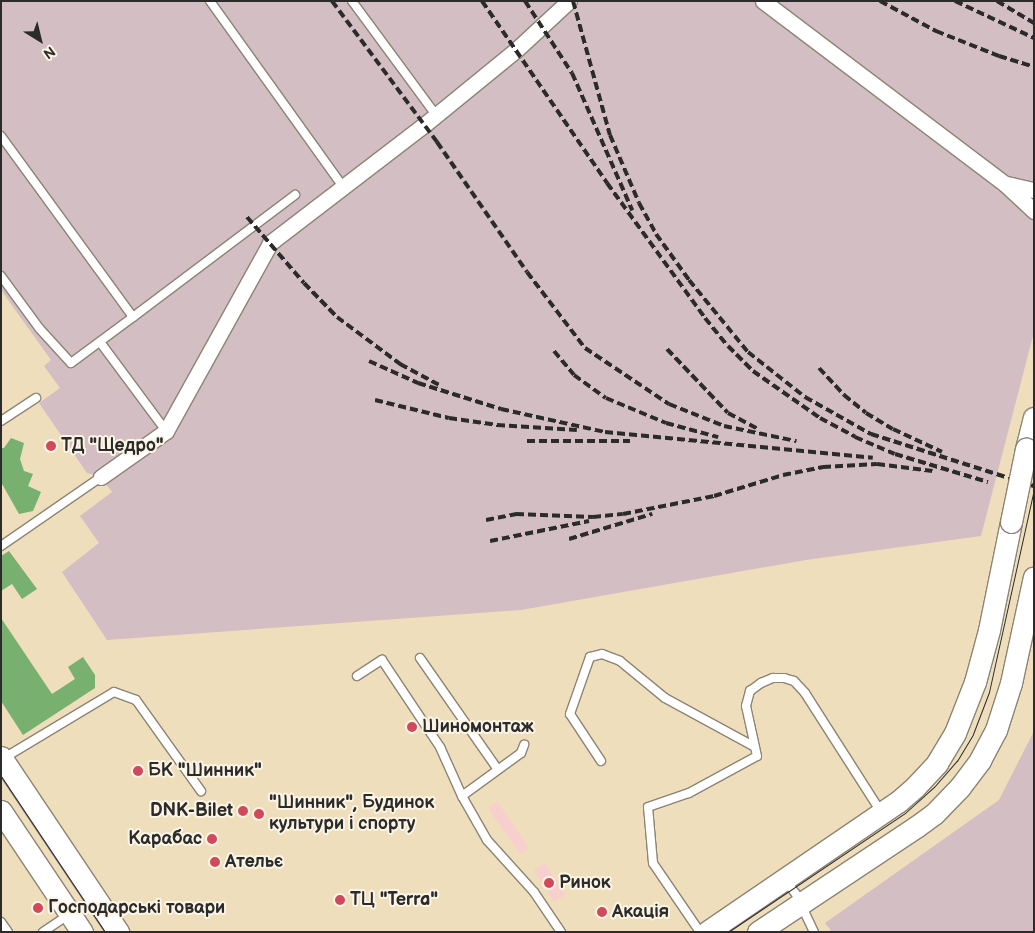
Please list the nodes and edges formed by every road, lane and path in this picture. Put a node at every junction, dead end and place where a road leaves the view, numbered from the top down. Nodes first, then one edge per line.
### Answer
1 (210, 1) edge
2 (352, 1) edge
3 (569, 1) edge
4 (763, 1) edge
5 (436, 115) junction
6 (1, 136) edge
7 (1005, 184) junction
8 (343, 187) junction
9 (1034, 190) edge
10 (295, 195) dead end
11 (1034, 211) edge
12 (1, 276) edge
13 (133, 317) junction
14 (100, 342) junction
15 (36, 398) dead end
16 (1034, 418) edge
17 (1, 421) edge
18 (166, 431) junction
19 (101, 477) joint
20 (1, 546) edge
21 (1034, 577) edge
22 (420, 658) dead end
23 (357, 676) dead end
24 (524, 746) dead end
25 (755, 747) junction
26 (2, 758) edge
27 (601, 761) dead end
28 (498, 770) junction
29 (201, 791) dead end
30 (462, 796) junction
31 (1, 811) edge
32 (882, 813) junction
33 (785, 880) junction
34 (800, 905) junction
35 (70, 914) junction
36 (1, 922) edge
37 (8, 932) edge
38 (44, 932) edge
39 (82, 932) edge
40 (118, 932) edge
41 (561, 932) edge
42 (700, 932) edge
43 (707, 932) edge
44 (758, 932) edge
45 (814, 932) edge

1 - 8 lane
2 - 5 lane
3 - 5 street
4 - 7 street
5 - 8 street
6 - 13 lane
7 - 9 street
7 - 11 street
8 - 18 street
10 - 13 lane
12 - 14 lane
13 - 14 lane
14 - 18 lane
15 - 17 lane
16 - 32 main road, bridge
18 - 19 street
19 - 20 lane
21 - 34 main road
22 - 28 lane
23 - 30 lane
24 - 28 lane
25 - 27 lane
25 - 32 lane
25 - 42 lane
26 - 29 lane
26 - 40 main road
28 - 30 lane
30 - 41 lane
31 - 35 main road
32 - 33 main road
33 - 34 lane
33 - 43 main road
34 - 44 main road
34 - 45 lane
35 - 38 lane
35 - 39 main road
36 - 37 lane

